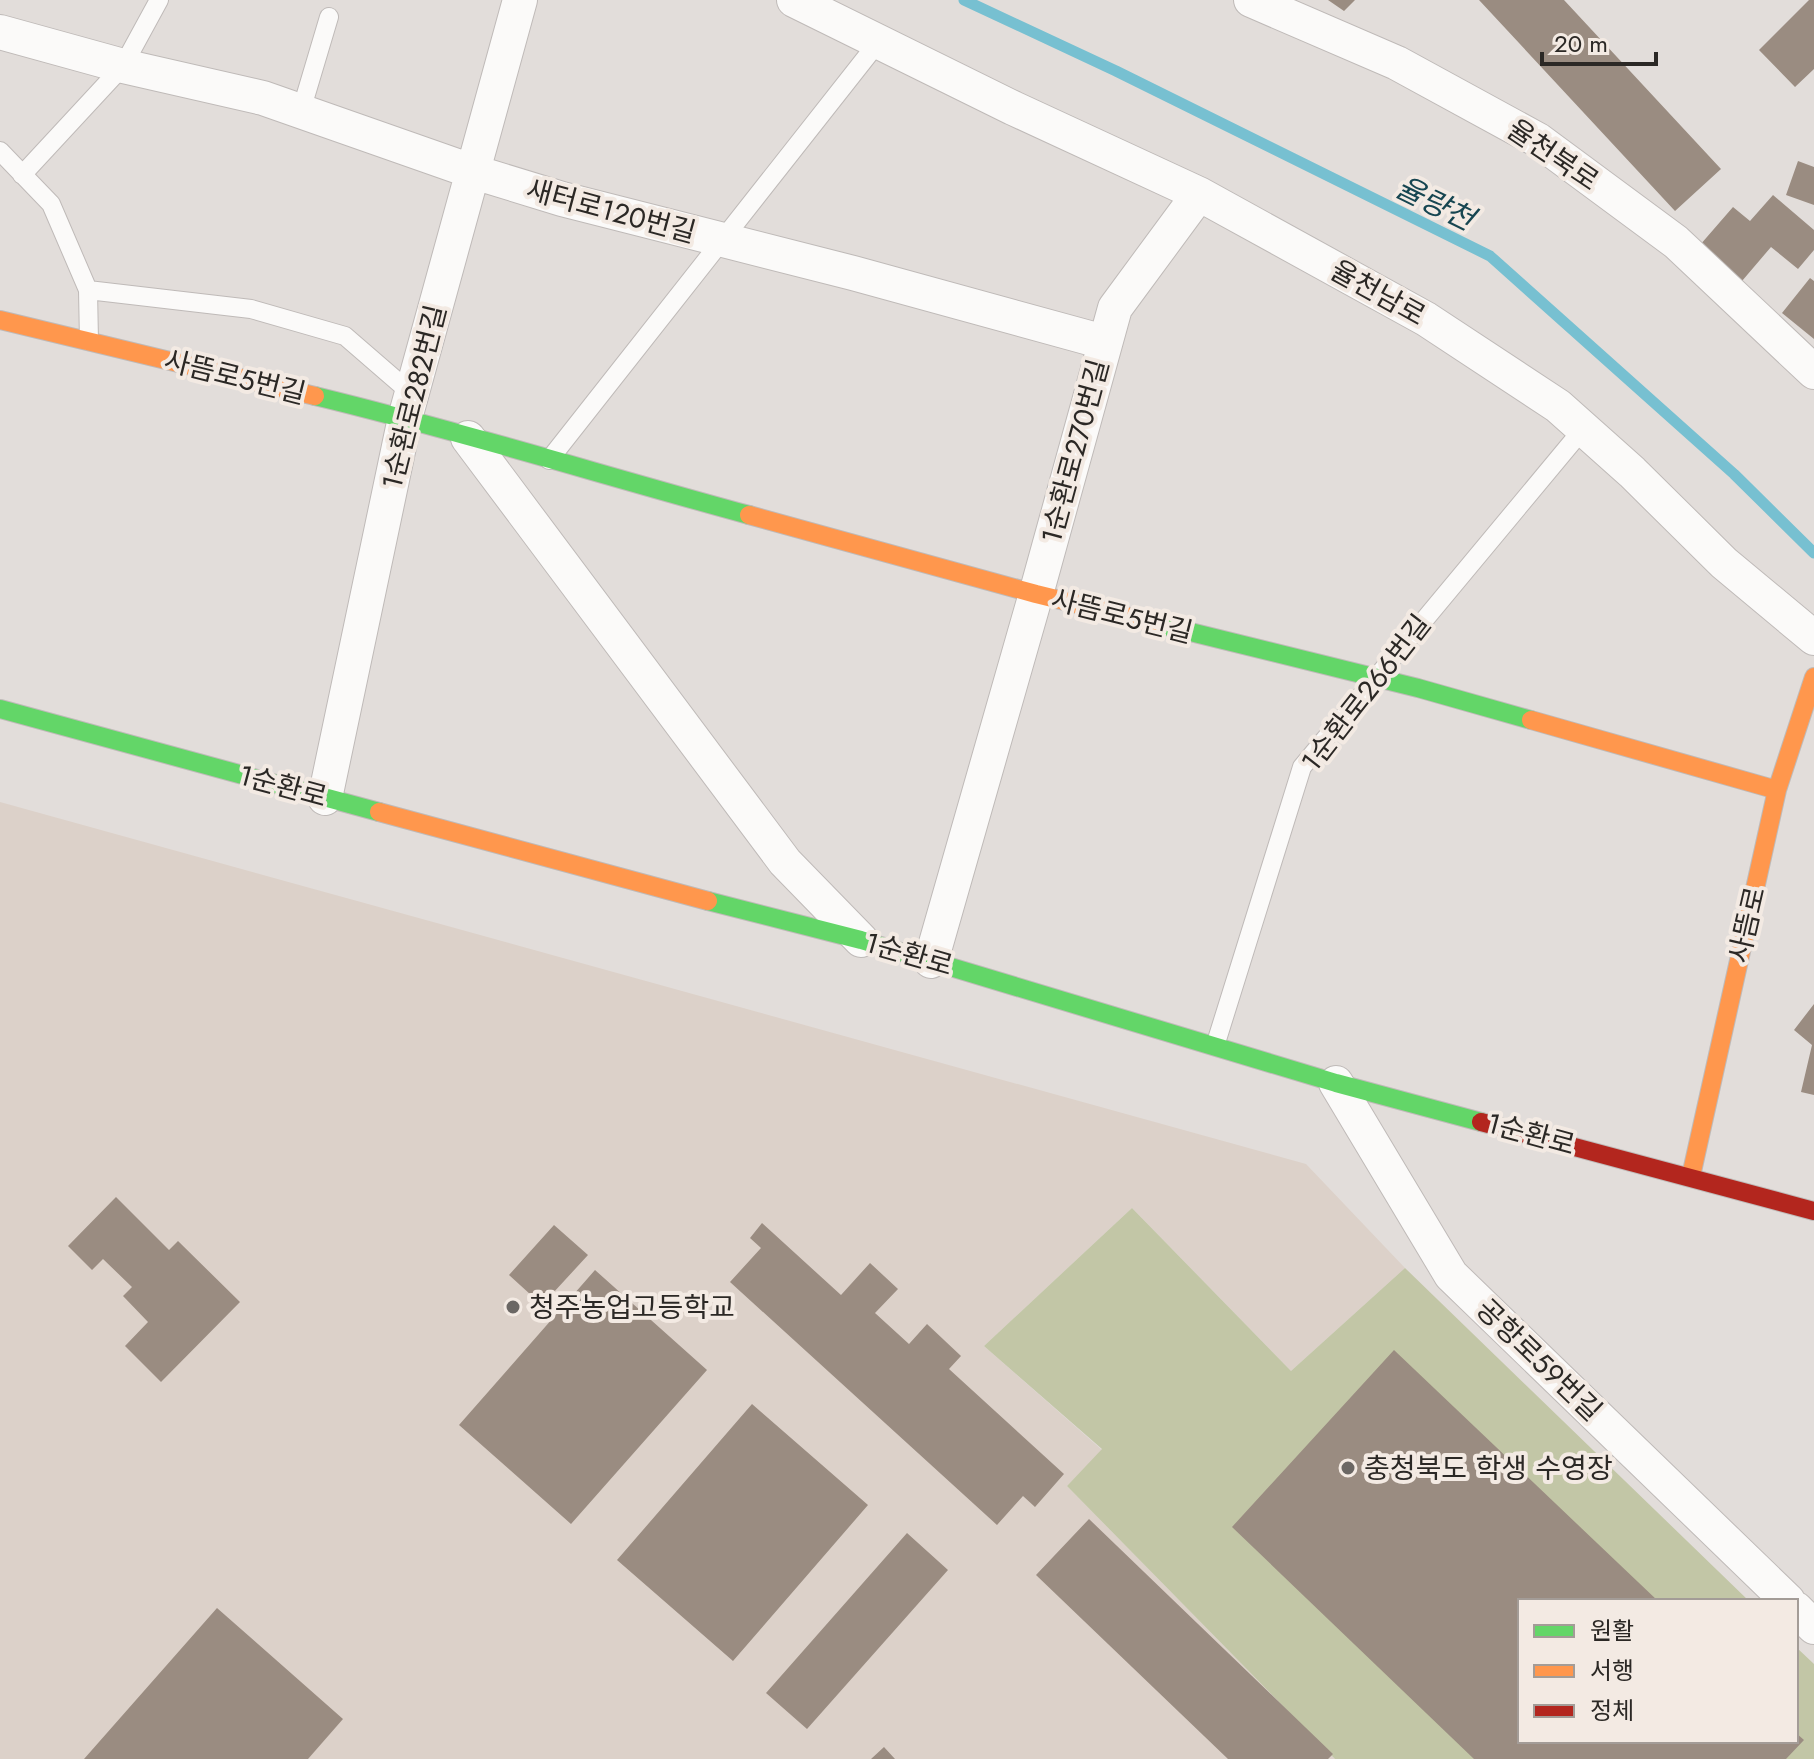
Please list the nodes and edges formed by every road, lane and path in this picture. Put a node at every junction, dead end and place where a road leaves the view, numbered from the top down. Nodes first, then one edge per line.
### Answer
1 (159, 0) edge
2 (520, 0) edge
3 (794, 0) edge
4 (1251, 0) edge
5 (329, 17) dead end
6 (0, 32) edge
7 (879, 41) junction
8 (123, 66) junction
9 (301, 111) junction
10 (0, 151) edge
11 (474, 172) junction
12 (22, 175) junction
13 (1199, 194) junction
14 (722, 240) junction
15 (88, 290) junction
16 (0, 320) edge
17 (89, 341) junction
18 (1104, 342) junction
19 (1814, 372) edge
20 (408, 406) junction
21 (1583, 429) junction
22 (468, 438) junction
23 (549, 460) junction
24 (1036, 594) junction
25 (1814, 638) edge
26 (1374, 677) junction
27 (1814, 677) edge
28 (0, 709) edge
29 (1777, 790) junction
30 (325, 798) junction
31 (861, 940) junction
32 (931, 961) junction
33 (1215, 1046) junction
34 (1336, 1083) junction
35 (1691, 1176) junction
36 (1814, 1211) edge
37 (1786, 1599) edge
38 (1798, 1611) edge
39 (1814, 1627) edge

1 - 8 lane
2 - 11 street, 1순환로282번길
3 - 7 street, 율천남로
4 - 19 street, 율천북로
5 - 9 lane
6 - 8 street, 새터로120번길
7 - 13 street, 율천남로
7 - 14 lane
8 - 9 street, 새터로120번길
8 - 12 lane
9 - 11 street, 새터로120번길
10 - 12 lane
11 - 14 street, 새터로120번길
11 - 20 street, 1순환로282번길
12 - 15 lane
13 - 18 street, 1순환로270번길
13 - 21 street, 율천남로
14 - 18 street, 새터로120번길
14 - 23 lane
15 - 17 lane
15 - 20 lane, 사뜸로5번길
16 - 17 street, 사뜸로5번길
17 - 20 street, 사뜸로5번길
18 - 24 street, 1순환로270번길
20 - 22 street, 사뜸로5번길
20 - 30 street, 1순환로282번길
21 - 25 street, 율천남로
21 - 26 lane, 1순환로266번길
22 - 23 street, 사뜸로5번길
22 - 31 street
23 - 24 street, 사뜸로5번길
24 - 26 street, 사뜸로5번길
24 - 32 street, 1순환로270번길
26 - 29 street, 사뜸로5번길
26 - 33 lane, 1순환로266번길
27 - 29 street, 사뜸로
28 - 30 street, 1순환로
29 - 35 street, 사뜸로
30 - 31 street, 1순환로
31 - 32 street, 1순환로
32 - 33 street, 1순환로
33 - 34 street, 1순환로
34 - 35 street, 1순환로
34 - 37 street, 공항로59번길
35 - 36 street, 1순환로
38 - 39 street

